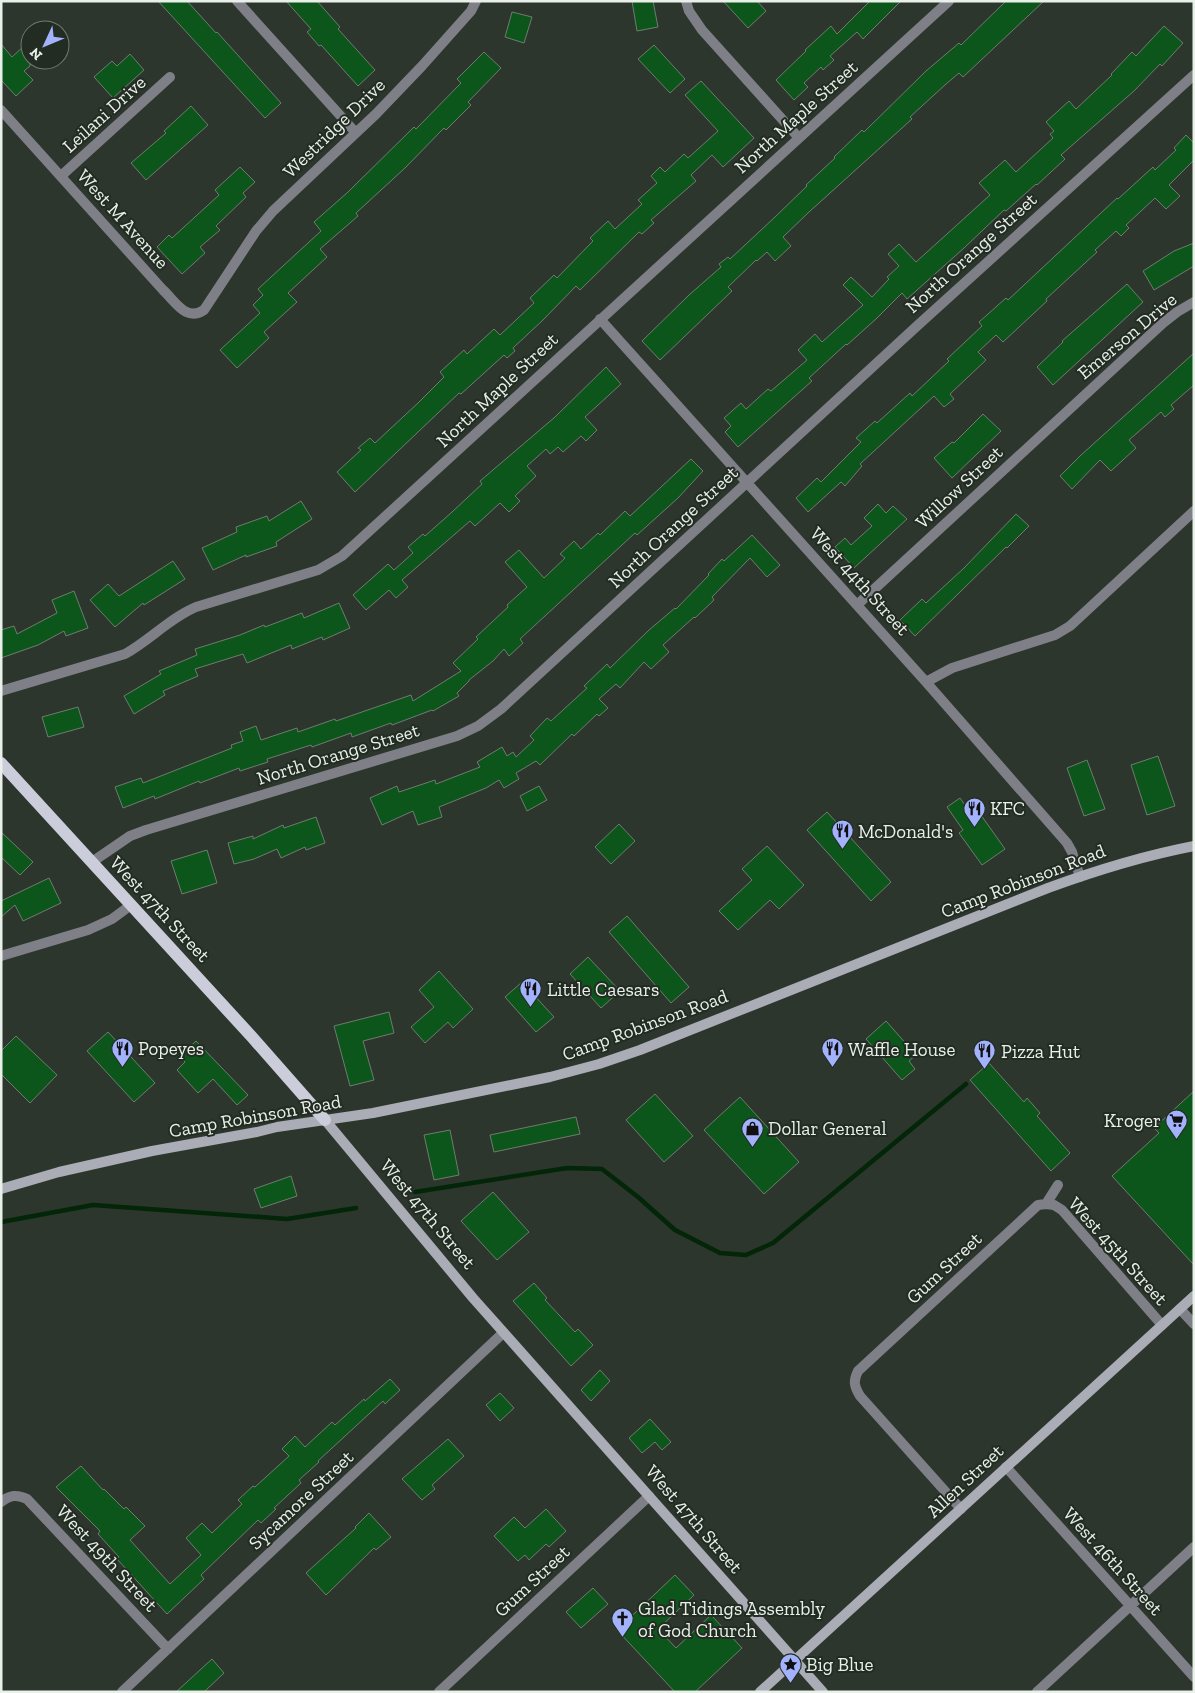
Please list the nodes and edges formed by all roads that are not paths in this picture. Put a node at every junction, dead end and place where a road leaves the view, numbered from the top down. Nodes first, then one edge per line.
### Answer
1 (237, 1) edge
2 (476, 1) edge
3 (686, 1) edge
4 (949, 1) edge
5 (1194, 75) edge
6 (170, 77) dead end
7 (1, 110) edge
8 (356, 133) junction
9 (800, 138) junction
10 (62, 176) junction
11 (221, 284) joint
12 (1194, 302) edge
13 (600, 319) junction
14 (1084, 396) joint
15 (748, 482) junction
16 (1194, 511) edge
17 (857, 605) junction
18 (926, 682) junction
19 (1, 690) edge
20 (1, 763) edge
21 (1194, 846) edge
22 (92, 862) junction
23 (1080, 876) junction
24 (131, 905) junction
25 (1, 956) edge
26 (324, 1120) junction
27 (1058, 1185) dead end
28 (1, 1189) edge
29 (1046, 1204) junction
30 (1194, 1296) edge
31 (1180, 1309) junction
32 (1194, 1324) edge
33 (1162, 1325) junction
34 (504, 1333) junction
35 (1006, 1467) junction
36 (650, 1496) junction
37 (1, 1502) edge
38 (961, 1510) junction
39 (1194, 1547) edge
40 (1130, 1606) junction
41 (168, 1649) junction
42 (794, 1660) junction
43 (1194, 1677) edge
44 (122, 1692) edge
45 (439, 1692) edge
46 (760, 1692) edge
47 (823, 1692) edge
48 (1037, 1692) edge

1 - 8 street
2 - 8 street, Westridge Drive
3 - 9 street
4 - 9 street, North Maple Street
5 - 15 street, North Orange Street
6 - 10 street, Leilani Drive
7 - 10 street, West M Avenue
8 - 11 street, Westridge Drive
9 - 13 street, North Maple Street
10 - 11 street, West M Avenue
12 - 14 street, Emerson Drive
13 - 15 street, West 44th Street
13 - 19 street, North Maple Street
14 - 17 street, Willow Street
15 - 17 street, West 44th Street
15 - 22 street, North Orange Street
16 - 18 street
17 - 18 street, West 44th Street
18 - 23 street, West 44th Street
20 - 22 main road, West 47th Street
21 - 23 street, Camp Robinson Road
22 - 24 main road, West 47th Street
23 - 26 street, Camp Robinson Road
24 - 25 street
24 - 26 main road, West 47th Street
26 - 28 street, Camp Robinson Road
26 - 34 street, West 47th Street
27 - 29 street, Gum Street
29 - 33 street, West 45th Street
29 - 38 street, Gum Street
30 - 31 street, Allen Street
31 - 32 street, West 45th Street
31 - 33 street, Allen Street
33 - 35 street, Allen Street
34 - 36 street, West 47th Street
34 - 41 street, Sycamore Street
35 - 38 street, Allen Street
35 - 40 street, West 46th Street
36 - 42 street, West 47th Street
36 - 45 street, Gum Street
37 - 41 street, West 49th Street
38 - 42 street, Allen Street
39 - 40 street
40 - 43 street, West 46th Street
40 - 48 street
41 - 44 street, Sycamore Street
42 - 46 street, Allen Street
42 - 47 street, West 47th Street

